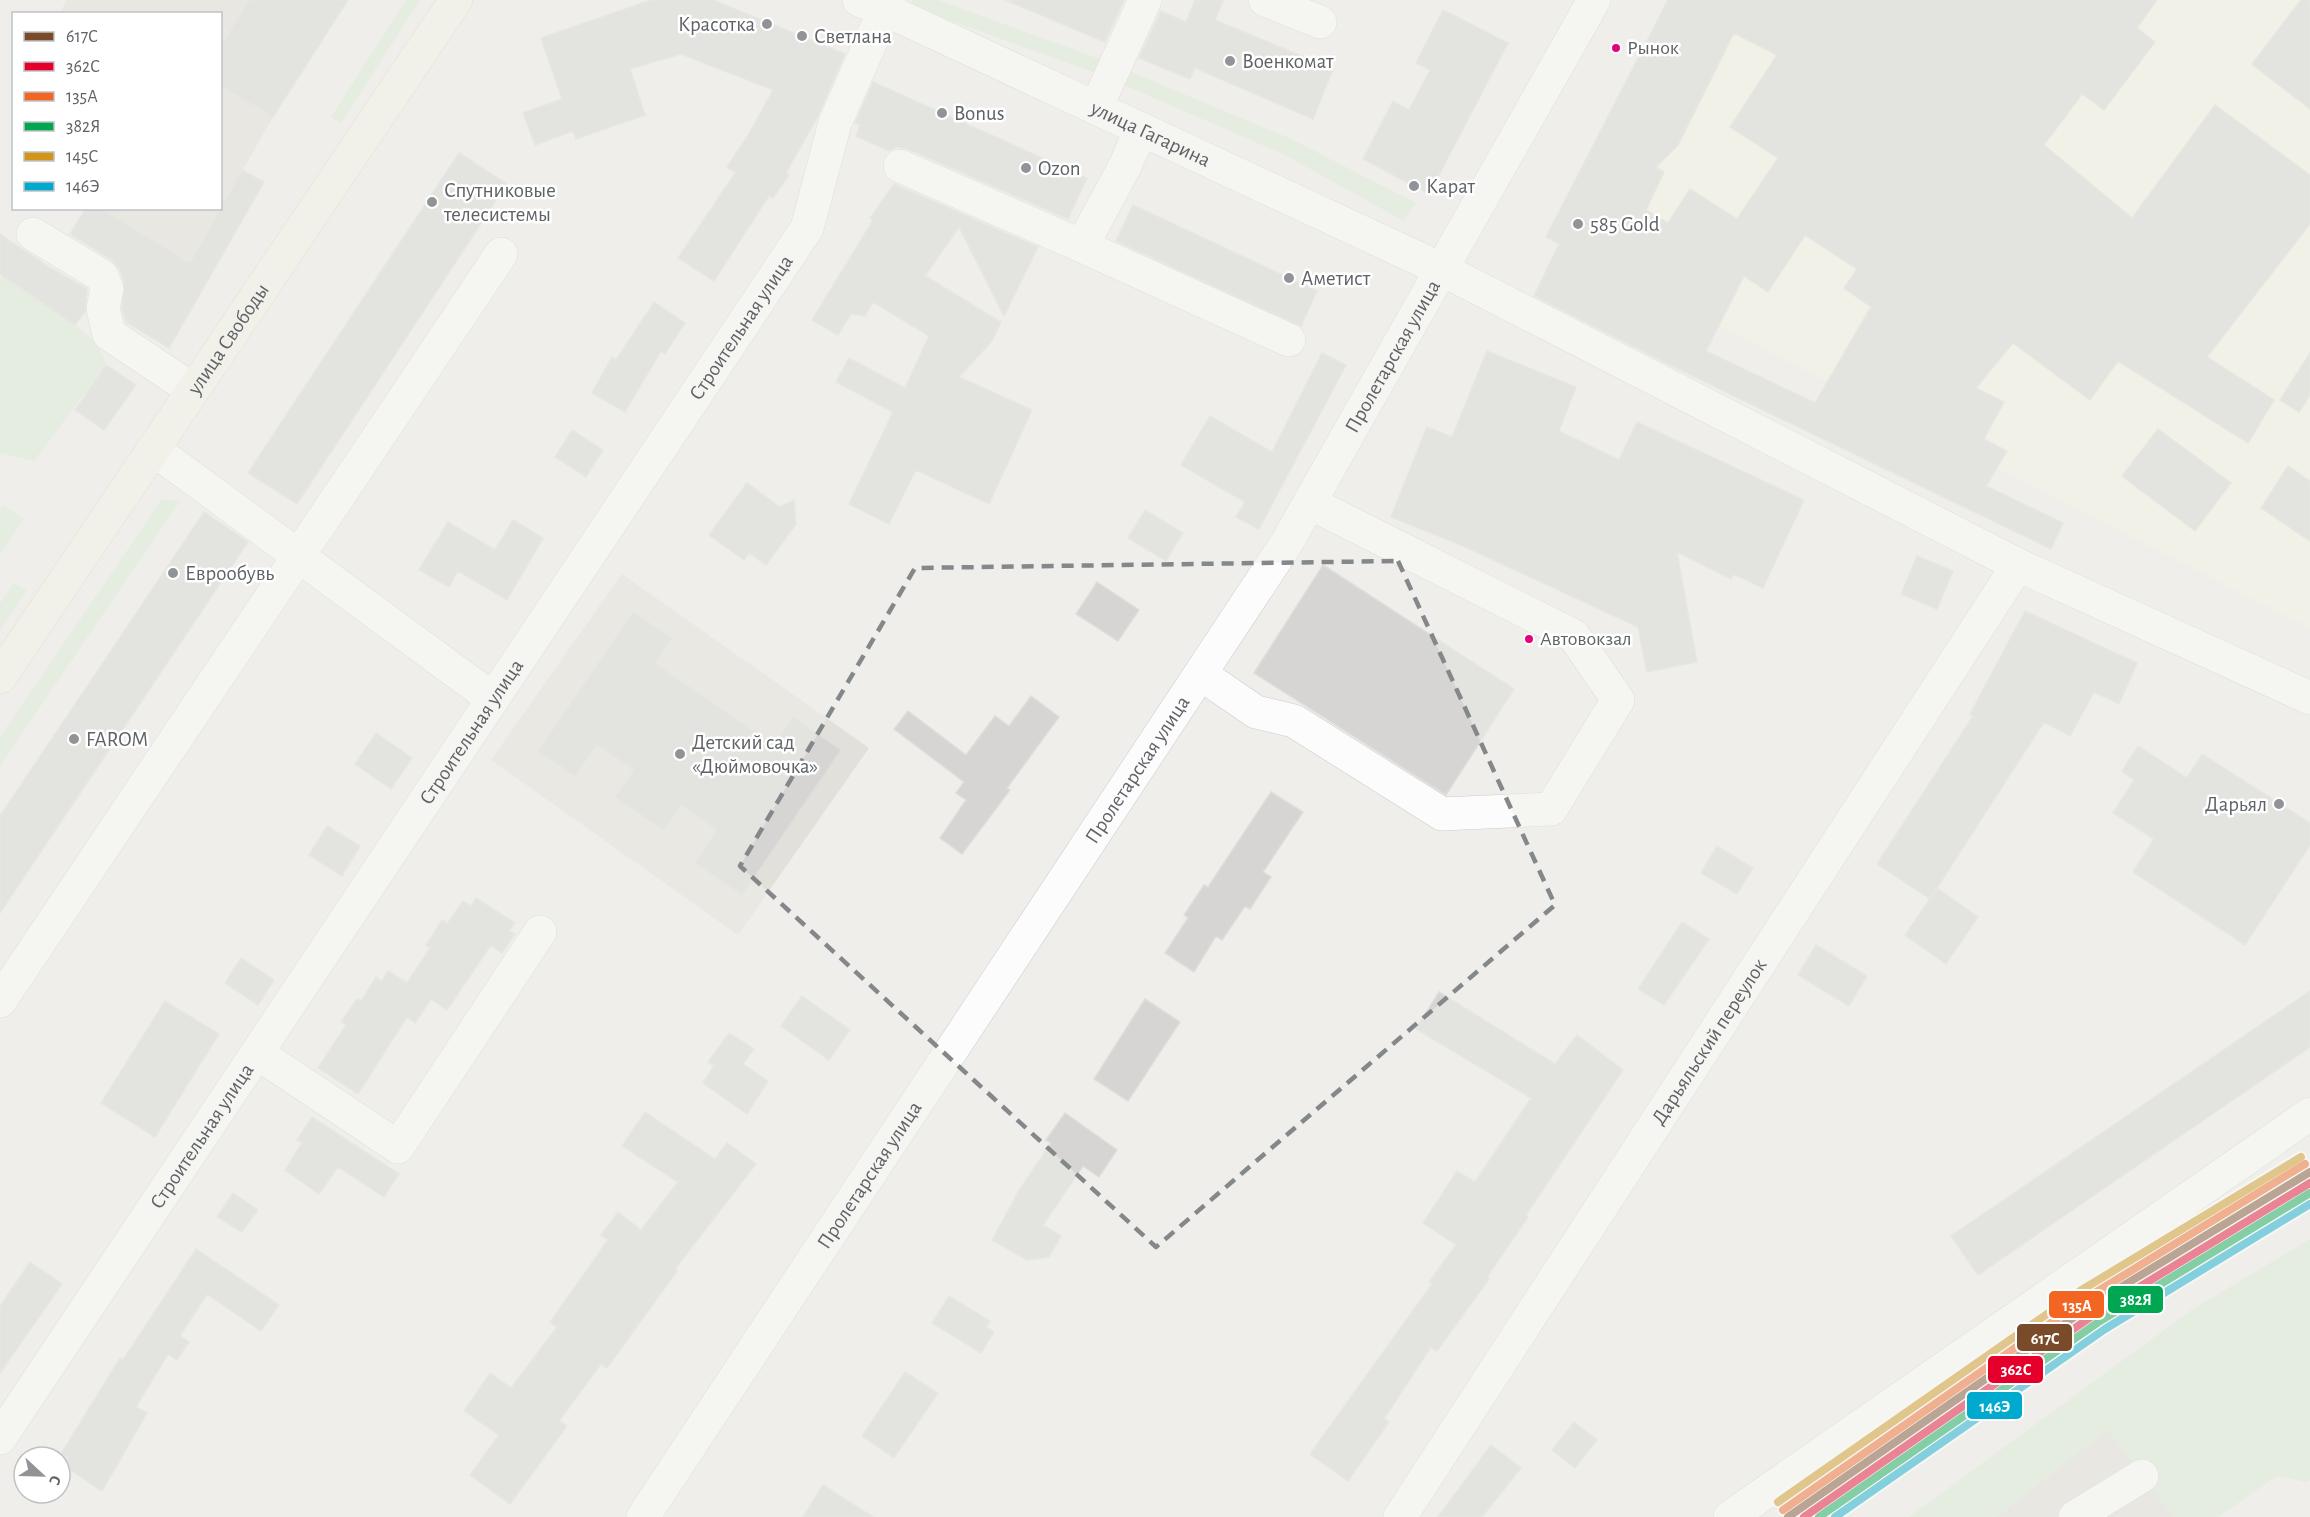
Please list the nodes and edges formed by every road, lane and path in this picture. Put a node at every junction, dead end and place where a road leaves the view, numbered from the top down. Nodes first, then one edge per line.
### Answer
1 (456, 0) edge
2 (1145, 0) edge
3 (1265, 0) edge
4 (1594, 0) edge
5 (878, 3) edge
6 (1320, 22) dead end
7 (1096, 108) junction
8 (1141, 129) junction
9 (900, 166) dead end
10 (33, 234) dead end
11 (1082, 246) junction
12 (501, 254) dead end
13 (1443, 270) junction
14 (1288, 340) dead end
15 (193, 390) junction
16 (153, 449) junction
17 (1310, 503) junction
18 (299, 556) junction
19 (2018, 565) junction
20 (1202, 675) junction
21 (0, 676) edge
22 (2310, 698) edge
23 (493, 699) junction
24 (540, 932) dead end
25 (0, 1001) edge
26 (257, 1053) junction
27 (2310, 1114) edge
28 (0, 1438) edge
29 (2142, 1476) dead end
30 (643, 1517) edge
31 (1400, 1517) edge
32 (1730, 1517) edge
33 (2075, 1517) edge

1 - 15 main road, улица Свободы
2 - 7 street
3 - 6 street
4 - 13 street, Пролетарская улица
5 - 7 street, улица Гагарина
5 - 23 street, Строительная улица
7 - 8 street, улица Гагарина
8 - 11 street
8 - 13 street, улица Гагарина
9 - 11 street
10 - 15 street
11 - 14 street
12 - 18 street
13 - 17 street, Пролетарская улица
13 - 19 street, улица Гагарина
15 - 16 main road, улица Свободы
16 - 18 street
16 - 21 main road, улица Свободы
17 - 20 street, Пролетарская улица
17 - 20 street
18 - 23 street
18 - 25 street
19 - 22 street, улица Гагарина
19 - 31 street, Дарьяльский переулок
20 - 30 street, Пролетарская улица
23 - 26 street, Строительная улица
24 - 26 street
26 - 28 street, Строительная улица
27 - 32 street
29 - 33 street

